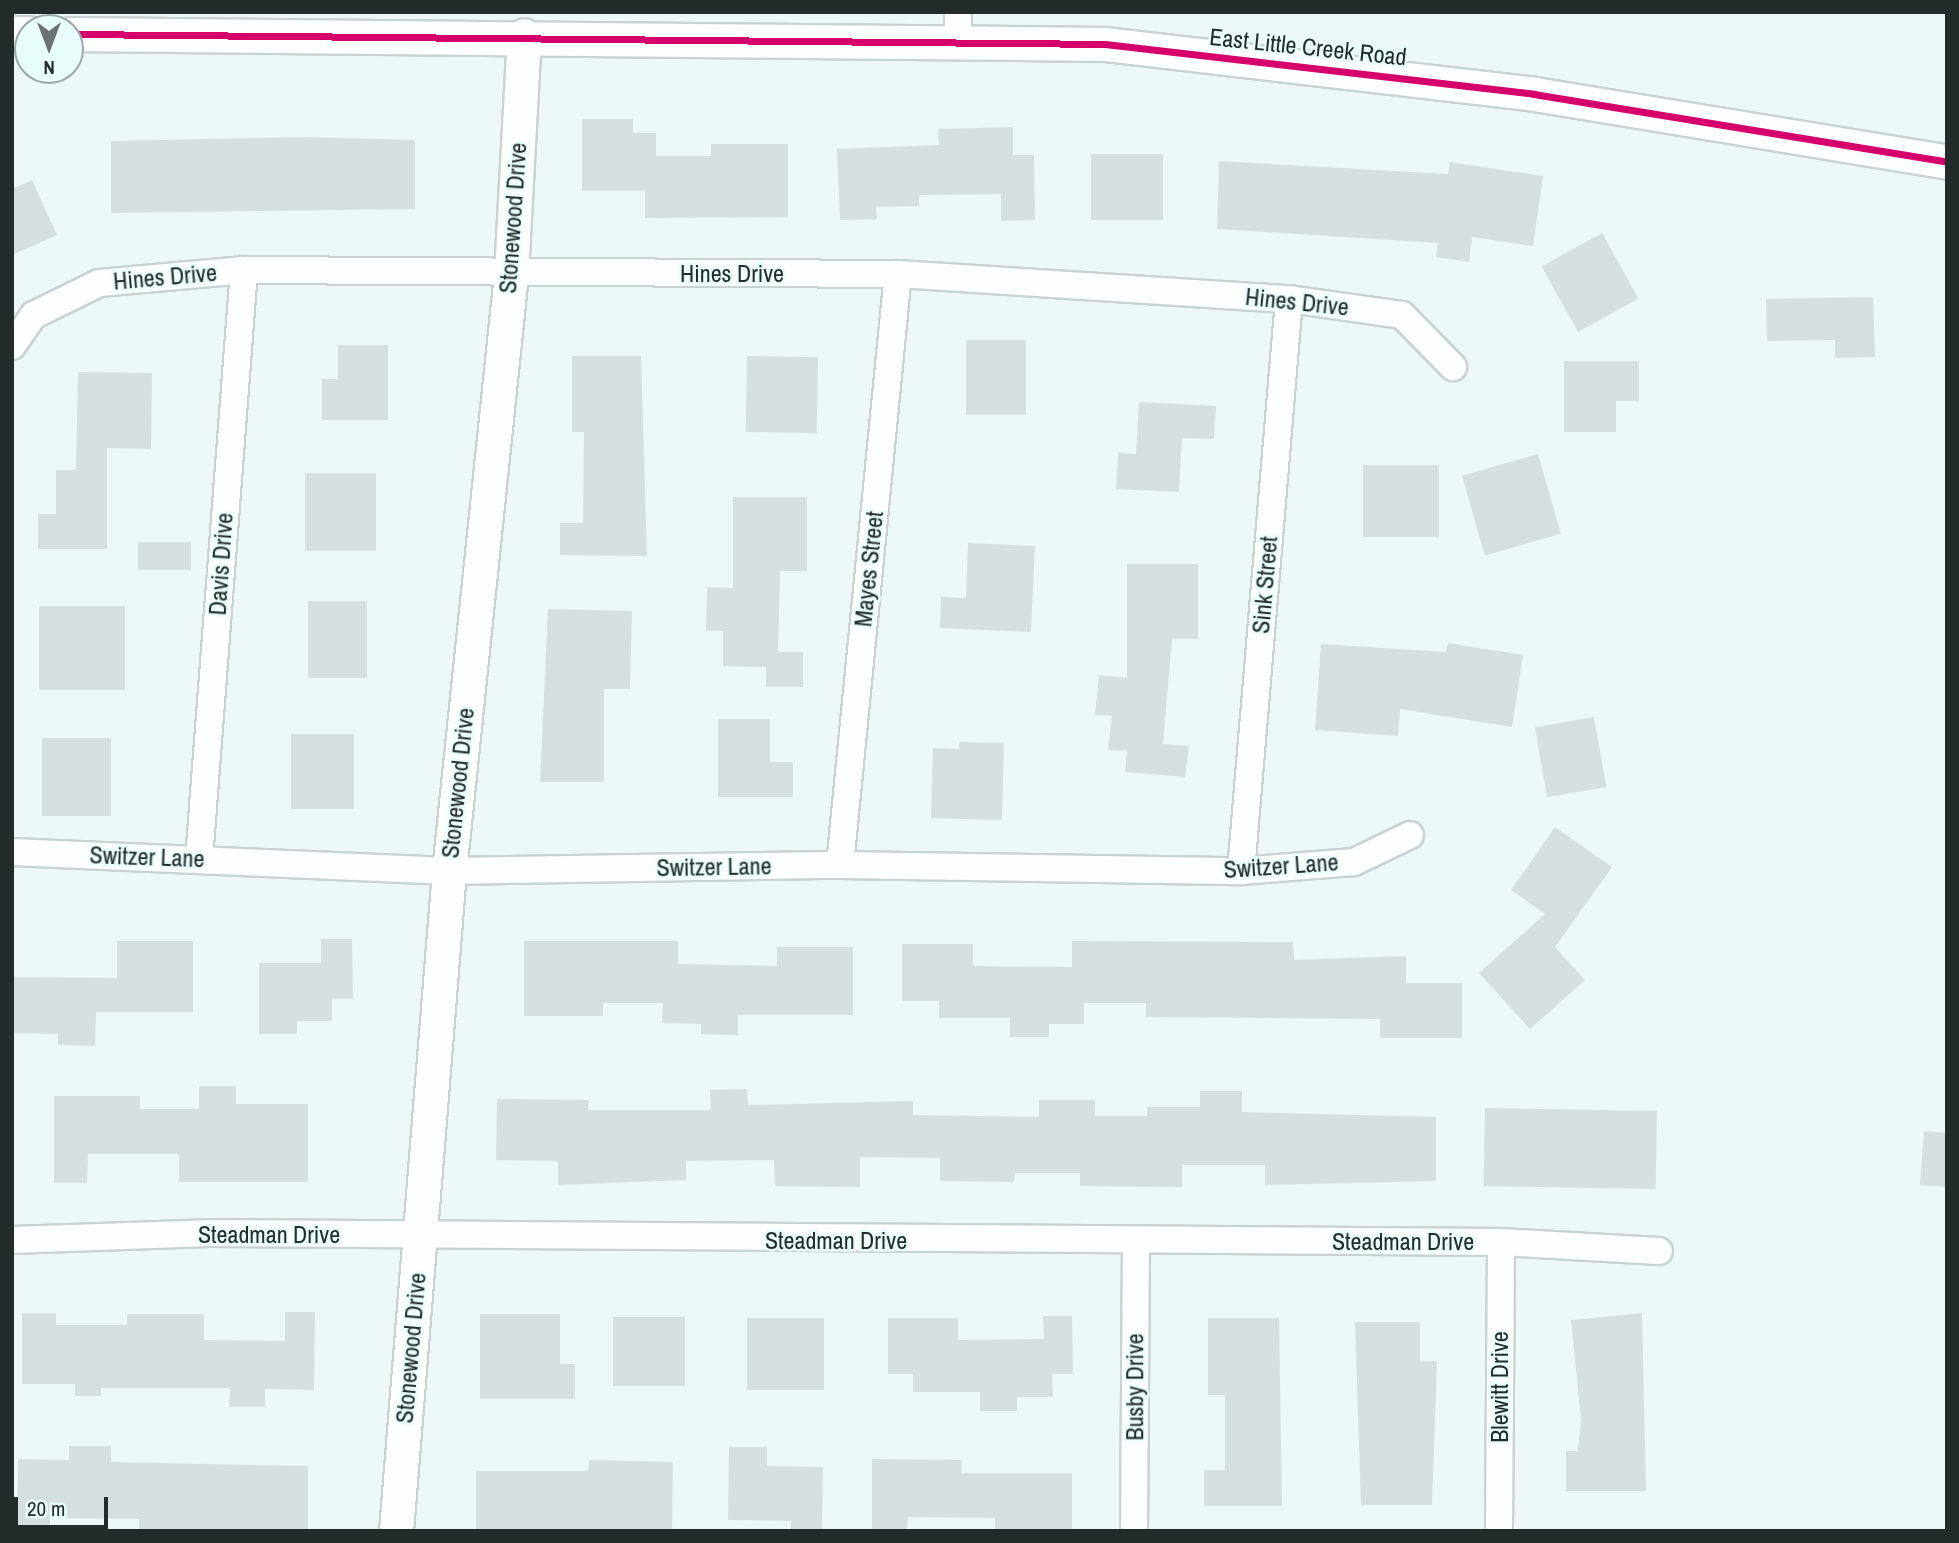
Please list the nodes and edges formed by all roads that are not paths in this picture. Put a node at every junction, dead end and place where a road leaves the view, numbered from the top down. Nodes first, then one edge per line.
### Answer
1 (958, 27) edge
2 (84, 34) edge
3 (524, 35) junction
4 (1947, 162) edge
5 (244, 270) junction
6 (511, 274) junction
7 (898, 274) junction
8 (1289, 299) junction
9 (12, 346) edge
10 (1453, 367) dead end
11 (1410, 835) dead end
12 (12, 852) edge
13 (199, 859) junction
14 (840, 865) junction
15 (449, 871) junction
16 (1241, 871) junction
17 (12, 1240) edge
18 (419, 1240) junction
19 (1136, 1242) junction
20 (1500, 1242) junction
21 (1659, 1251) dead end
22 (396, 1531) edge
23 (1134, 1531) edge
24 (1499, 1531) edge

1 - 3 street, East Little Creek Road
1 - 4 street, East Little Creek Road
2 - 3 street, East Little Creek Road
3 - 6 street, Stonewood Drive
5 - 6 street, Hines Drive
5 - 9 street, Hines Drive
5 - 13 street, Davis Drive
6 - 7 street, Hines Drive
6 - 15 street, Stonewood Drive
7 - 8 street, Hines Drive
7 - 14 street, Mayes Street
8 - 10 street, Hines Drive
8 - 16 street, Sink Street
11 - 16 street, Switzer Lane
12 - 13 street, Switzer Lane
13 - 15 street, Switzer Lane
14 - 15 street, Switzer Lane
14 - 16 street, Switzer Lane
15 - 18 street, Stonewood Drive
17 - 18 street, Steadman Drive
18 - 19 street, Steadman Drive
18 - 22 street, Stonewood Drive
19 - 20 street, Steadman Drive
19 - 23 street, Busby Drive
20 - 21 street, Steadman Drive
20 - 24 street, Blewitt Drive

